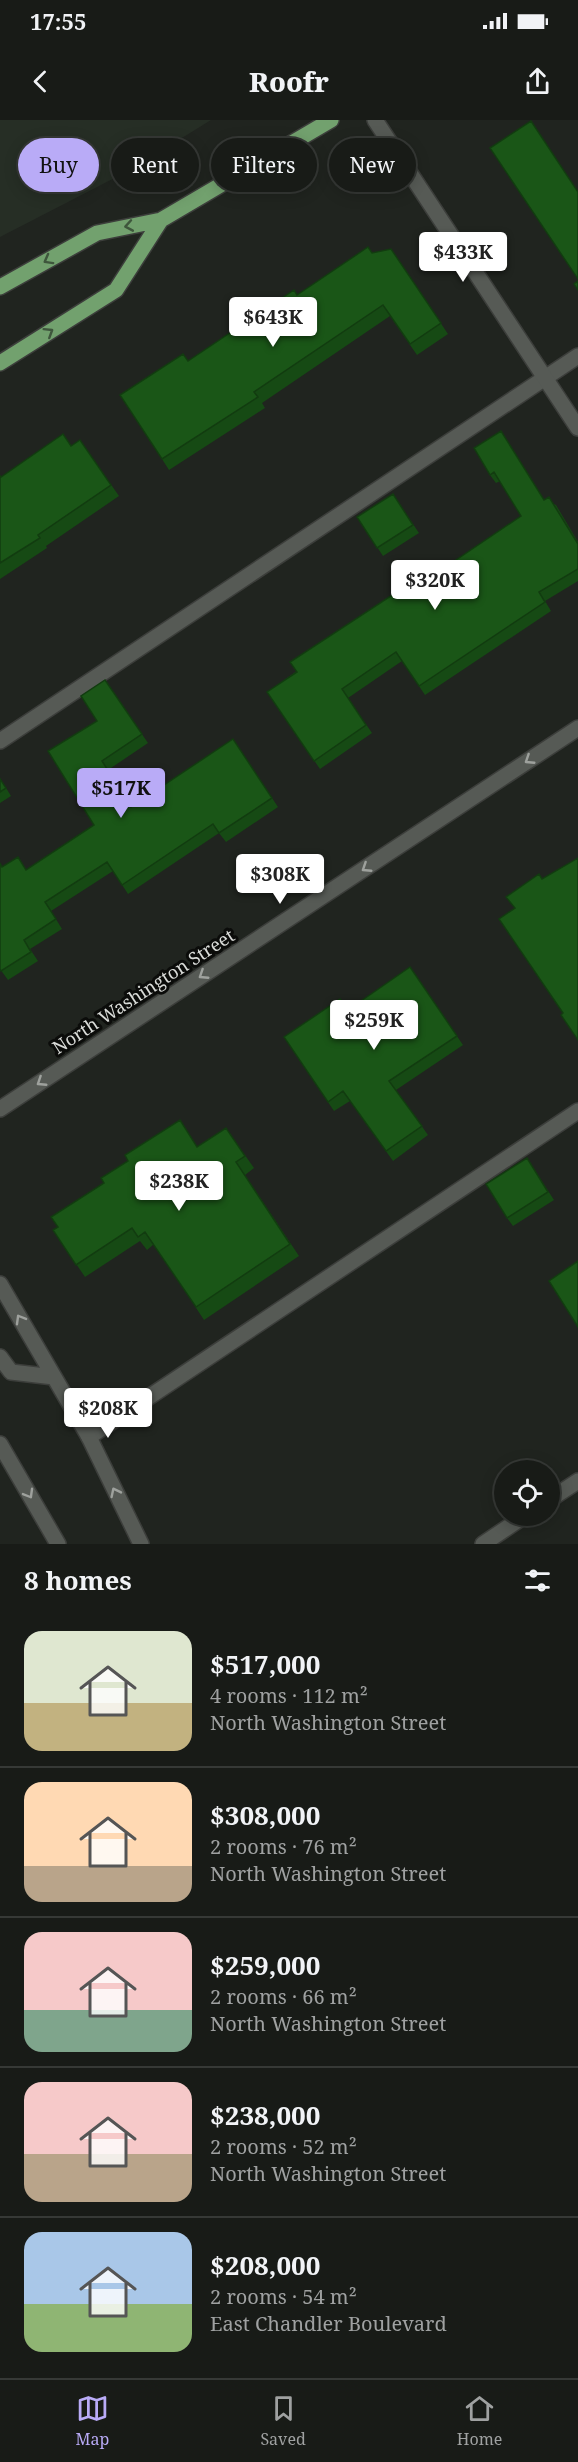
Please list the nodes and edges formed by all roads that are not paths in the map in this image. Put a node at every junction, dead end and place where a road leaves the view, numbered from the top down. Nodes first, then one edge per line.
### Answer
1 (331, 120) edge
2 (375, 120) edge
3 (161, 220) junction
4 (0, 287) edge
5 (578, 356) edge
6 (0, 363) edge
7 (545, 378) junction
8 (578, 428) edge
9 (578, 728) edge
10 (0, 741) edge
11 (0, 1109) edge
12 (578, 1112) edge
13 (0, 1284) edge
14 (0, 1357) edge
15 (54, 1377) junction
16 (89, 1437) junction
17 (0, 1444) edge
18 (578, 1480) edge
19 (560, 1492) edge
20 (510, 1526) edge
21 (58, 1544) edge
22 (141, 1544) edge
23 (483, 1544) edge

1 - 3 main road
2 - 7 street
3 -> 4 main road
6 -> 3 main road
5 - 7 street
7 - 8 street
7 - 10 street
9 -> 11 street, North Washington Street
12 - 16 street
15 -> 13 street
14 - 15 street
15 - 16 street
22 -> 16 street
17 -> 21 street
18 - 19 street
20 - 23 street

